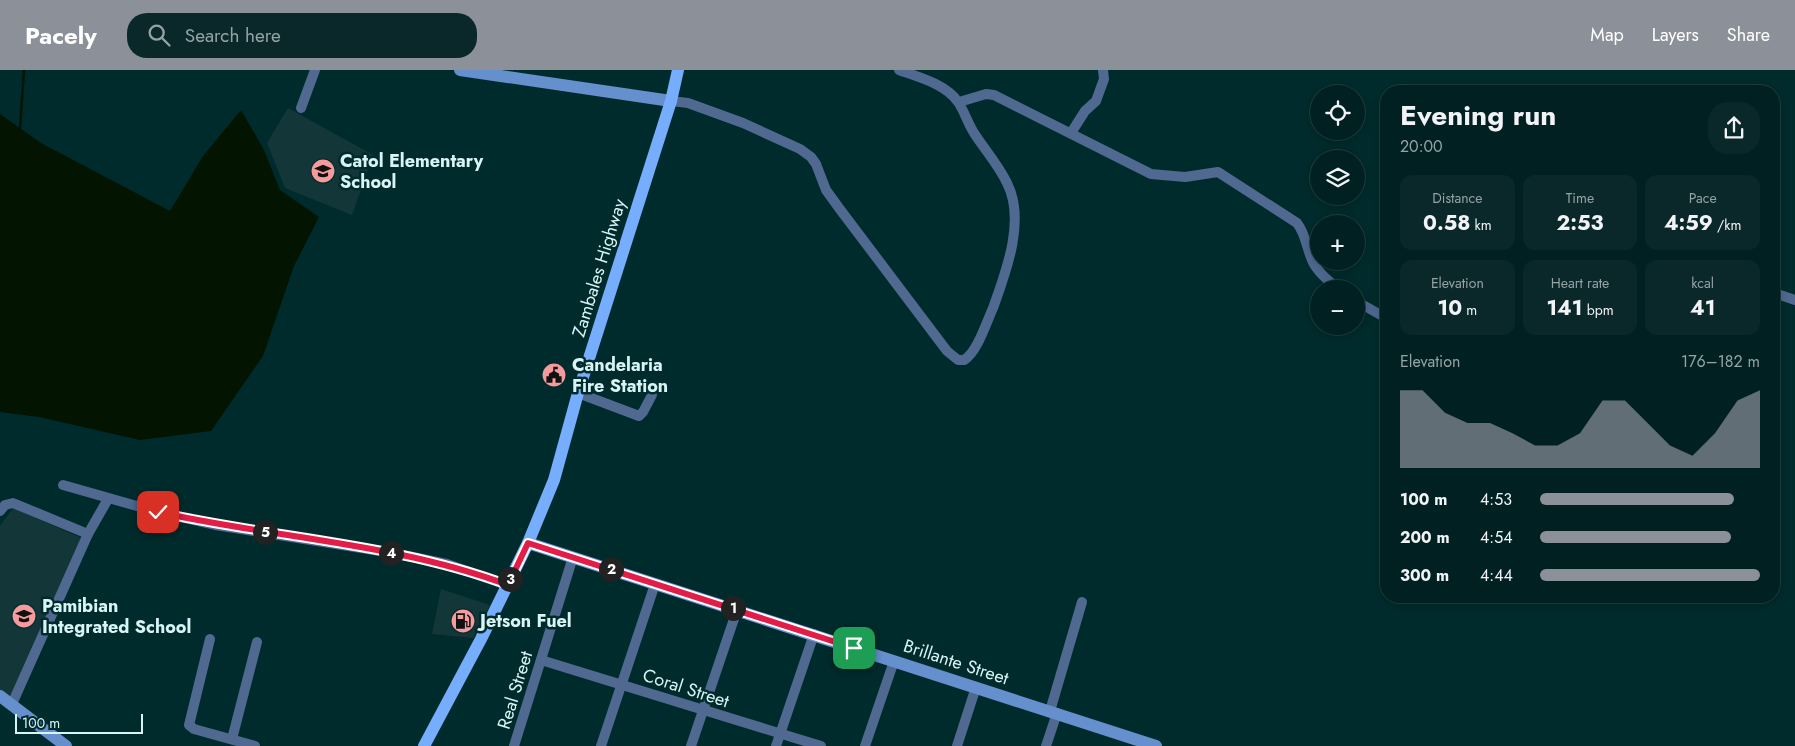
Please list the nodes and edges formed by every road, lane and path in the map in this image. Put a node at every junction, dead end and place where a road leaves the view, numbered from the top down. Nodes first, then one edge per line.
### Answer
1 (315, 70) edge
2 (460, 70) edge
3 (678, 70) edge
4 (899, 70) edge
5 (1103, 70) edge
6 (671, 101) junction
7 (959, 102) junction
8 (301, 108) dead end
9 (1071, 133) junction
10 (1328, 280) edge
11 (1780, 295) edge
12 (1795, 300) edge
13 (1365, 306) edge
14 (1380, 315) edge
15 (578, 394) junction
16 (652, 395) dead end
17 (63, 485) dead end
18 (108, 499) junction
19 (0, 511) edge
20 (88, 534) junction
21 (528, 543) junction
22 (573, 557) junction
23 (655, 584) junction
24 (508, 585) junction
25 (1082, 602) dead end
26 (737, 610) junction
27 (814, 634) junction
28 (210, 639) dead end
29 (257, 642) dead end
30 (541, 660) junction
31 (894, 661) junction
32 (622, 684) junction
33 (976, 686) junction
34 (0, 696) edge
35 (12, 704) junction
36 (703, 711) junction
37 (1053, 712) junction
38 (780, 734) junction
39 (232, 739) junction
40 (1134, 742) edge
41 (66, 746) edge
42 (255, 746) edge
43 (424, 746) edge
44 (514, 746) edge
45 (601, 746) edge
46 (691, 746) edge
47 (776, 746) edge
48 (821, 746) edge
49 (865, 746) edge
50 (957, 746) edge
51 (1046, 746) edge
52 (1156, 746) edge

1 - 8 street
2 - 6 street
3 - 6 main road, Zambales Highway
4 - 7 street
5 - 9 street
6 - 7 street
6 - 15 main road, Zambales Highway
7 - 9 street
9 - 10 street
11 - 12 street
13 - 14 street
15 - 16 street
15 - 21 main road, Zambales Highway
17 - 18 street
18 - 20 street
18 - 24 street
19 - 20 street
20 - 35 street
21 - 22 street, Brillante Street
21 - 24 main road, Zambales Highway
22 - 23 street, Brillante Street
22 - 30 street, Real Street
23 - 26 street, Brillante Street
23 - 32 street
24 - 43 main road, Zambales Highway
25 - 37 street
26 - 27 street, Brillante Street
26 - 36 street
27 - 31 street, Brillante Street
27 - 38 street
28 - 39 street
29 - 39 street
30 - 32 street, Coral Street
30 - 44 street, Real Street
31 - 33 street, Brillante Street
31 - 49 street
32 - 36 street, Coral Street
32 - 45 street
33 - 37 street, Brillante Street
33 - 50 street
34 - 35 street
35 - 41 street
36 - 38 street, Coral Street
36 - 46 street
37 - 40 street, Brillante Street
37 - 51 street
38 - 47 street
38 - 48 street, Coral Street
39 - 42 street
40 - 52 street, Brillante Street

